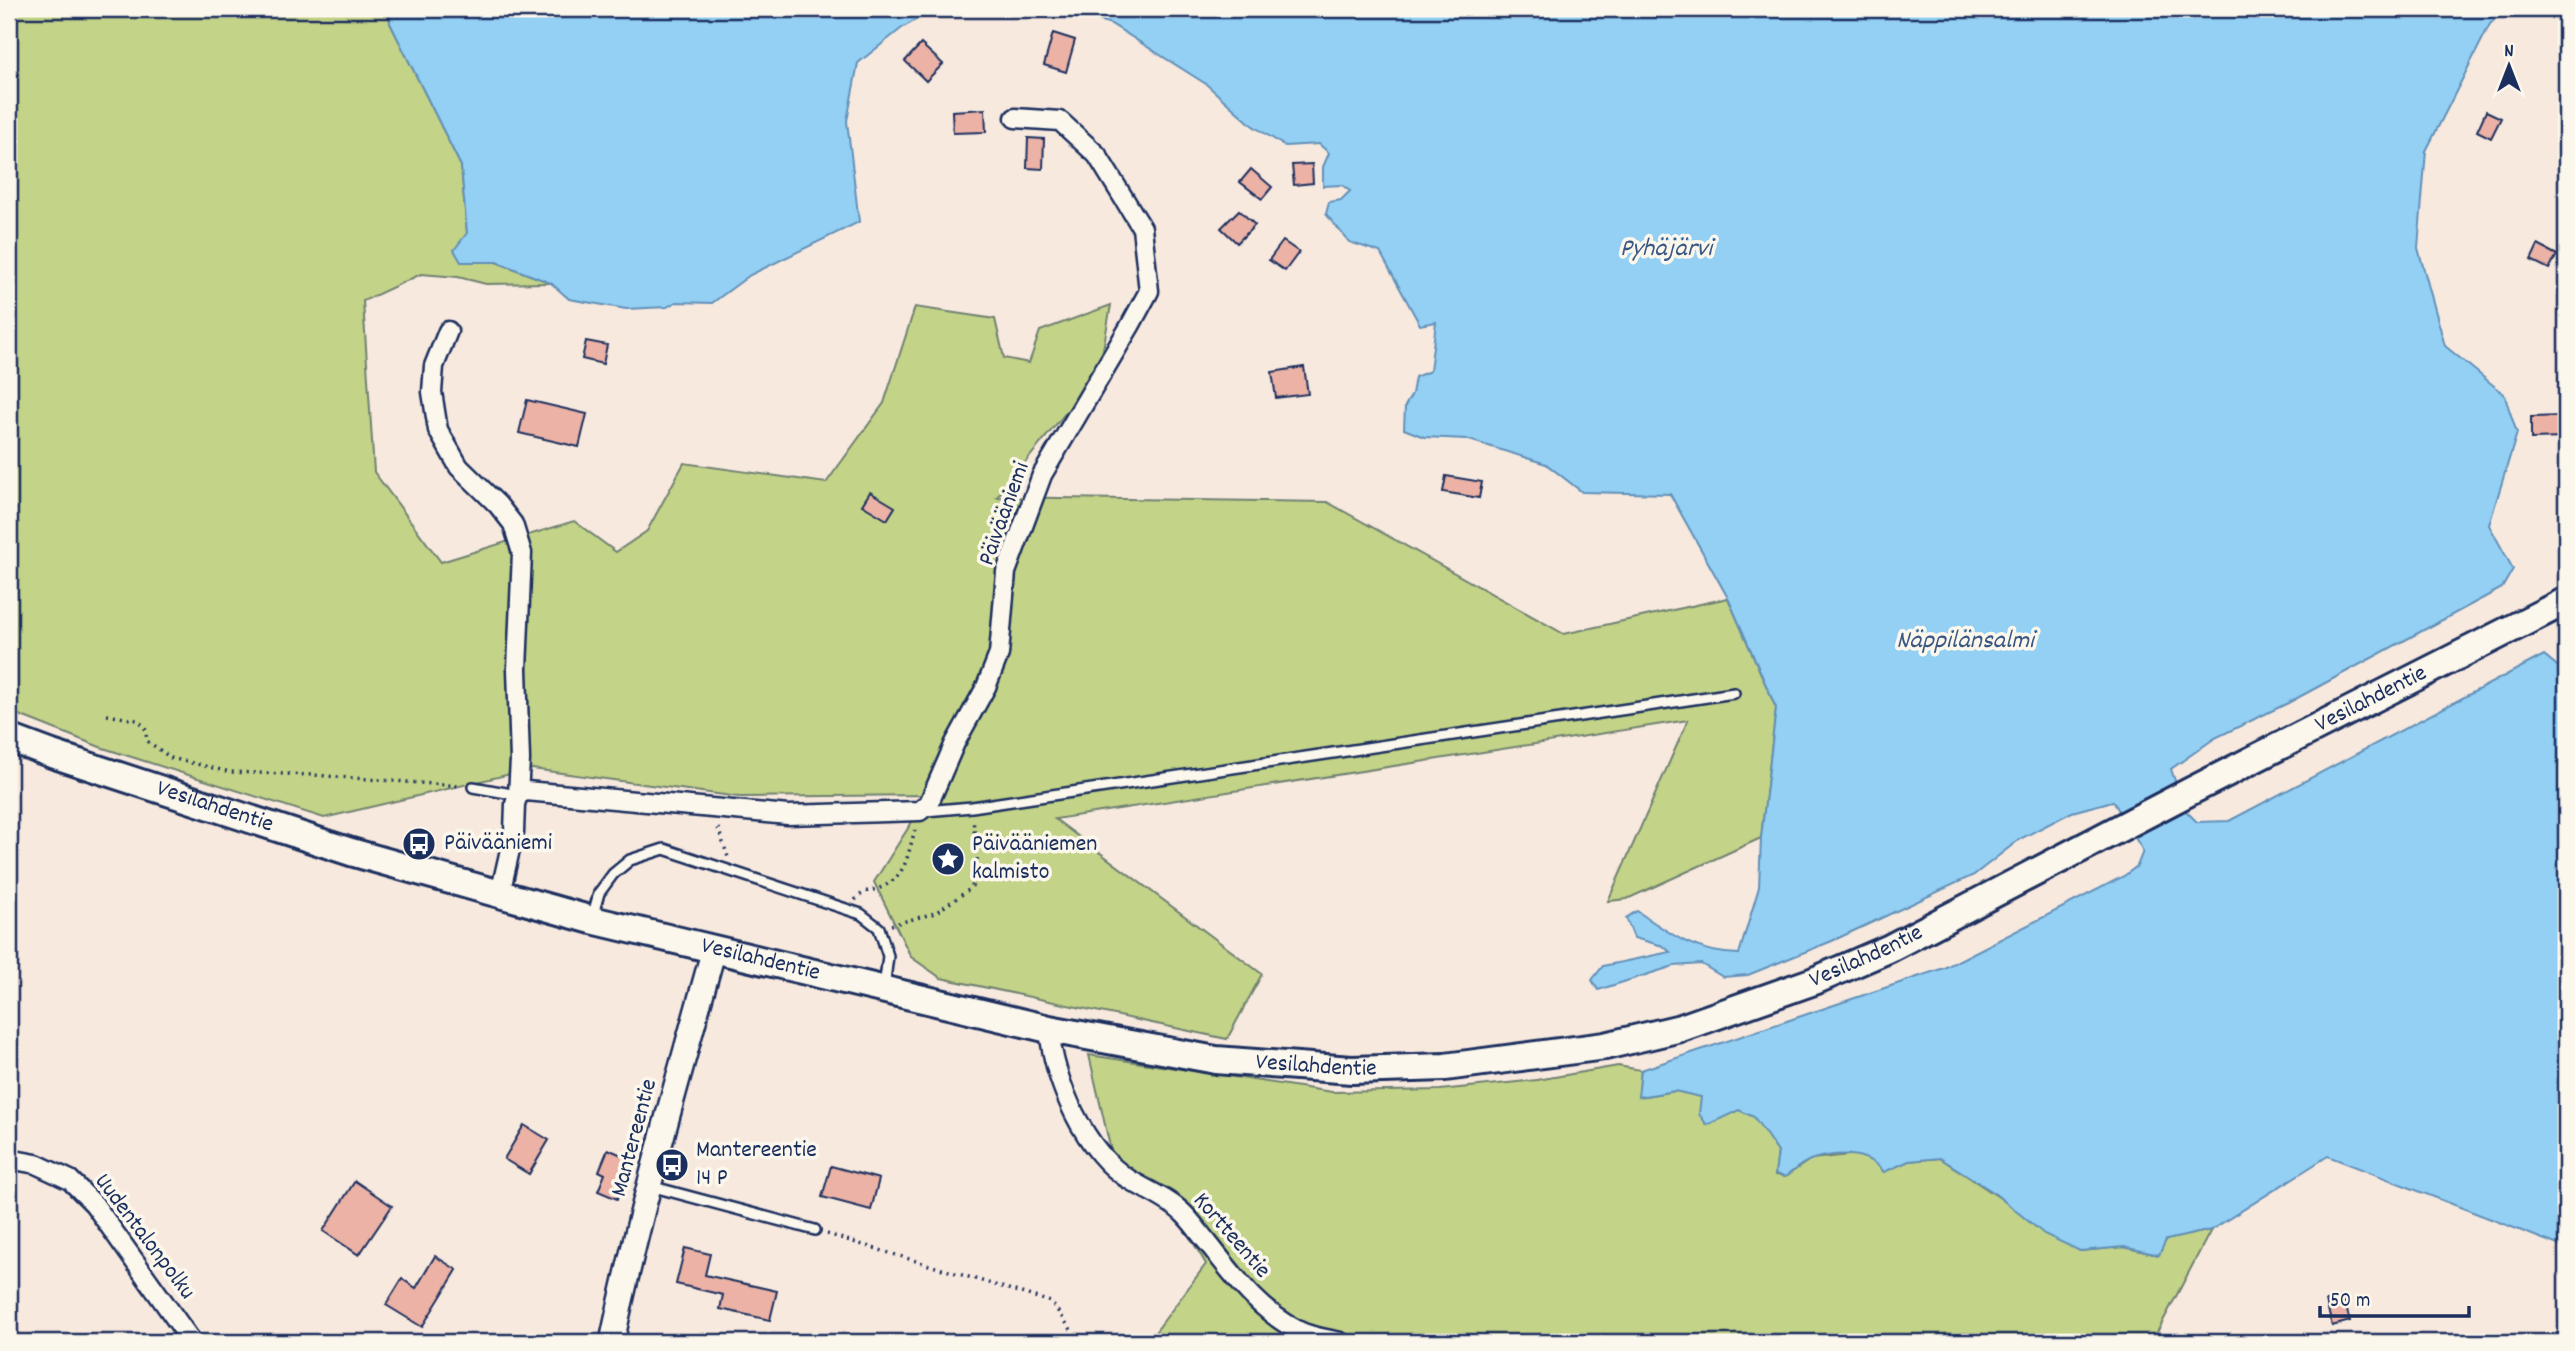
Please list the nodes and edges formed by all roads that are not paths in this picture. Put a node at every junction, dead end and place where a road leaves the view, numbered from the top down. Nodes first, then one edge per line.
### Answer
1 (1015, 118) dead end
2 (448, 331) dead end
3 (2566, 601) edge
4 (1734, 693) dead end
5 (9, 737) edge
6 (473, 787) road end
7 (518, 795) junction
8 (920, 811) junction
9 (500, 894) junction
10 (592, 920) junction
11 (714, 949) junction
12 (884, 990) junction
13 (1049, 1029) junction
14 (9, 1159) edge
15 (649, 1185) junction
16 (815, 1230) road end
17 (192, 1342) edge
18 (612, 1342) edge
19 (1340, 1342) edge

1 - 8 street, Päivääniemi
2 - 7 street
3 - 13 main road, Vesilahdentie
4 - 8 lane
5 - 9 main road, Vesilahdentie
6 - 7 lane
7 - 8 street
7 - 9 street
9 - 10 main road, Vesilahdentie
10 - 11 main road, Vesilahdentie
10 - 12 lane
11 - 12 main road, Vesilahdentie
11 - 15 street, Mantereentie
12 - 13 main road, Vesilahdentie
13 - 19 street, Kortteentie
14 - 17 street, Uudentalonpolku
15 - 16 lane
15 - 18 street, Mantereentie

